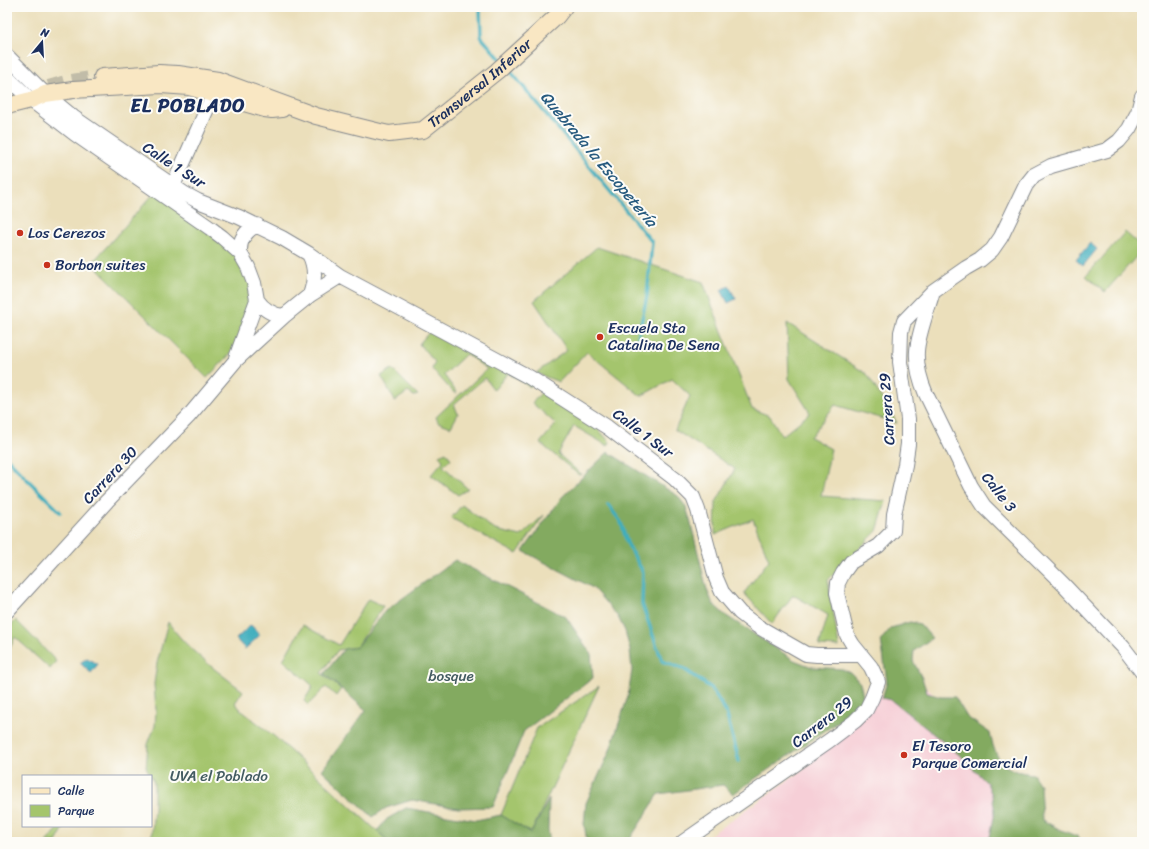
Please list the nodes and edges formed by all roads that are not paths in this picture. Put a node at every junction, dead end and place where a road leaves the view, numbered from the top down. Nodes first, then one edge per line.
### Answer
1 (561, 11) edge
2 (7, 56) edge
3 (7, 77) edge
4 (102, 77) tunnel mouth
5 (214, 93) junction
6 (38, 97) junction
7 (1141, 101) edge
8 (7, 106) edge
9 (291, 107) junction
10 (7, 119) edge
11 (173, 186) junction
12 (258, 225) junction
13 (240, 253) junction
14 (309, 254) junction
15 (340, 276) junction
16 (933, 291) junction
17 (310, 295) junction
18 (257, 300) junction
19 (284, 316) junction
20 (904, 321) junction
21 (922, 330) junction
22 (236, 360) junction
23 (7, 611) edge
24 (860, 655) junction
25 (1142, 672) edge
26 (683, 842) edge

1 - 9 main road, Transversal Inferior
2 - 6 street, Calle 1 Sur
3 - 6 street, Calle 1 Sur
4 - 9 main road, Transversal Inferior
5 - 6 main road, Transversal Inferior
5 - 9 main road, Transversal Inferior
5 - 11 street
6 - 8 main road, Transversal Inferior
6 - 10 main road, Transversal Inferior
6 - 11 street, Calle 1 Sur
6 - 13 street, Calle 1 Sur
7 - 16 street
11 - 12 street, Calle 1 Sur
12 - 13 street
12 - 14 street, Calle 1 Sur
13 - 18 street, Calle 1 Sur
14 - 15 street, Calle 1 Sur
14 - 17 street
15 - 17 street
15 - 24 street, Calle 1 Sur
16 - 20 street
16 - 21 street, Calle 3
17 - 19 street
18 - 19 street
18 - 22 street, Carrera 30
19 - 22 street, Carrera 30
20 - 21 street
20 - 24 street, Carrera 29
21 - 25 street, Calle 3
22 - 23 street, Carrera 30
24 - 26 street, Carrera 29

